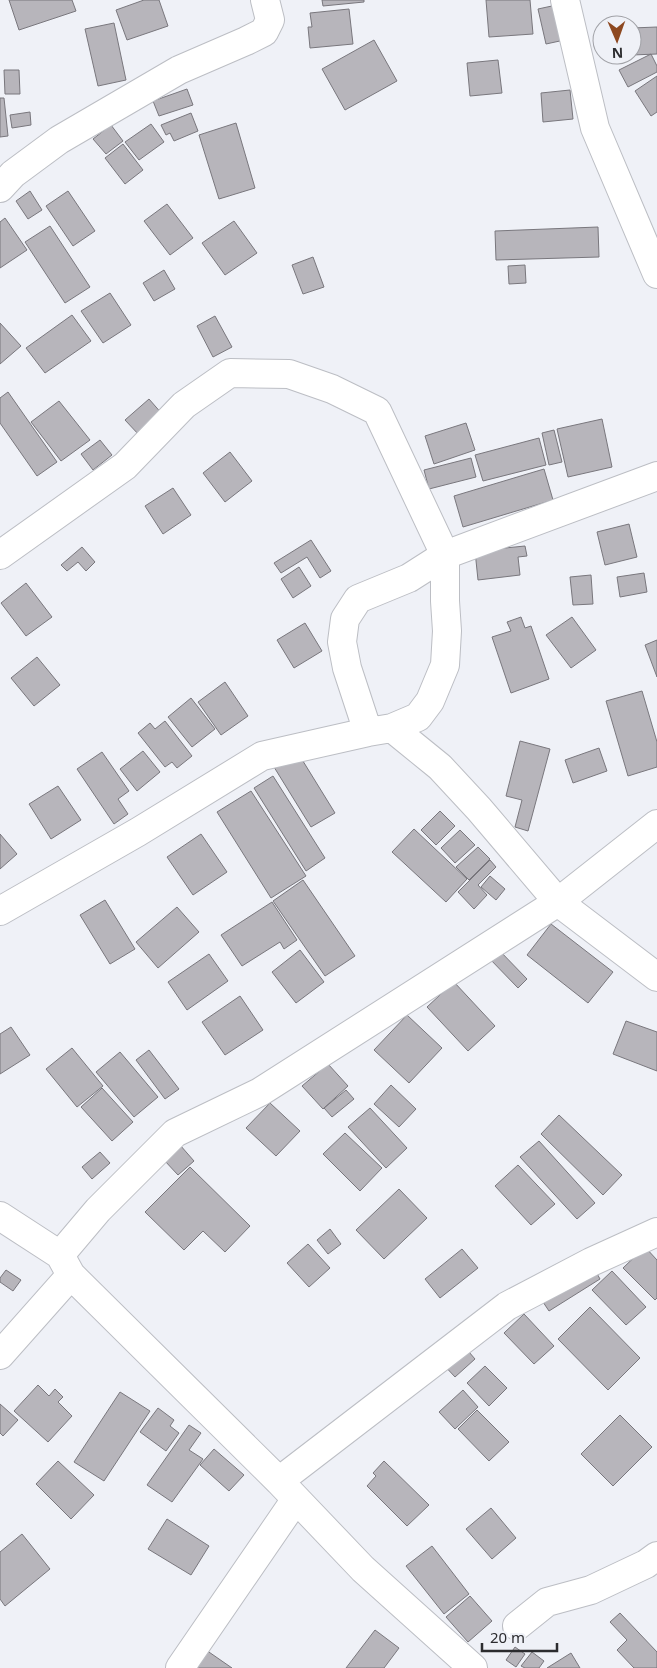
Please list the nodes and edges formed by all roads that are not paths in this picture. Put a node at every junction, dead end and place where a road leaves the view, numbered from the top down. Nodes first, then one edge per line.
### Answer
1 (265, 0) edge
2 (565, 0) edge
3 (0, 188) edge
4 (657, 274) edge
5 (657, 476) edge
6 (0, 555) edge
7 (445, 555) junction
8 (380, 730) junction
9 (657, 824) edge
10 (558, 902) junction
11 (0, 911) edge
12 (657, 977) edge
13 (0, 1216) edge
14 (657, 1232) edge
15 (65, 1265) junction
16 (0, 1355) edge
17 (288, 1490) junction
18 (657, 1556) edge
19 (517, 1626) dead end
20 (180, 1668) edge
21 (474, 1668) edge

1 - 3 street
2 - 4 street
5 - 7 street
6 - 7 street
7 - 8 street
7 - 8 street
8 - 10 street
8 - 11 street
9 - 10 street
10 - 12 street
10 - 15 street
13 - 15 street
14 - 17 street
15 - 16 street
15 - 17 street
17 - 20 street
17 - 21 street
18 - 19 street

